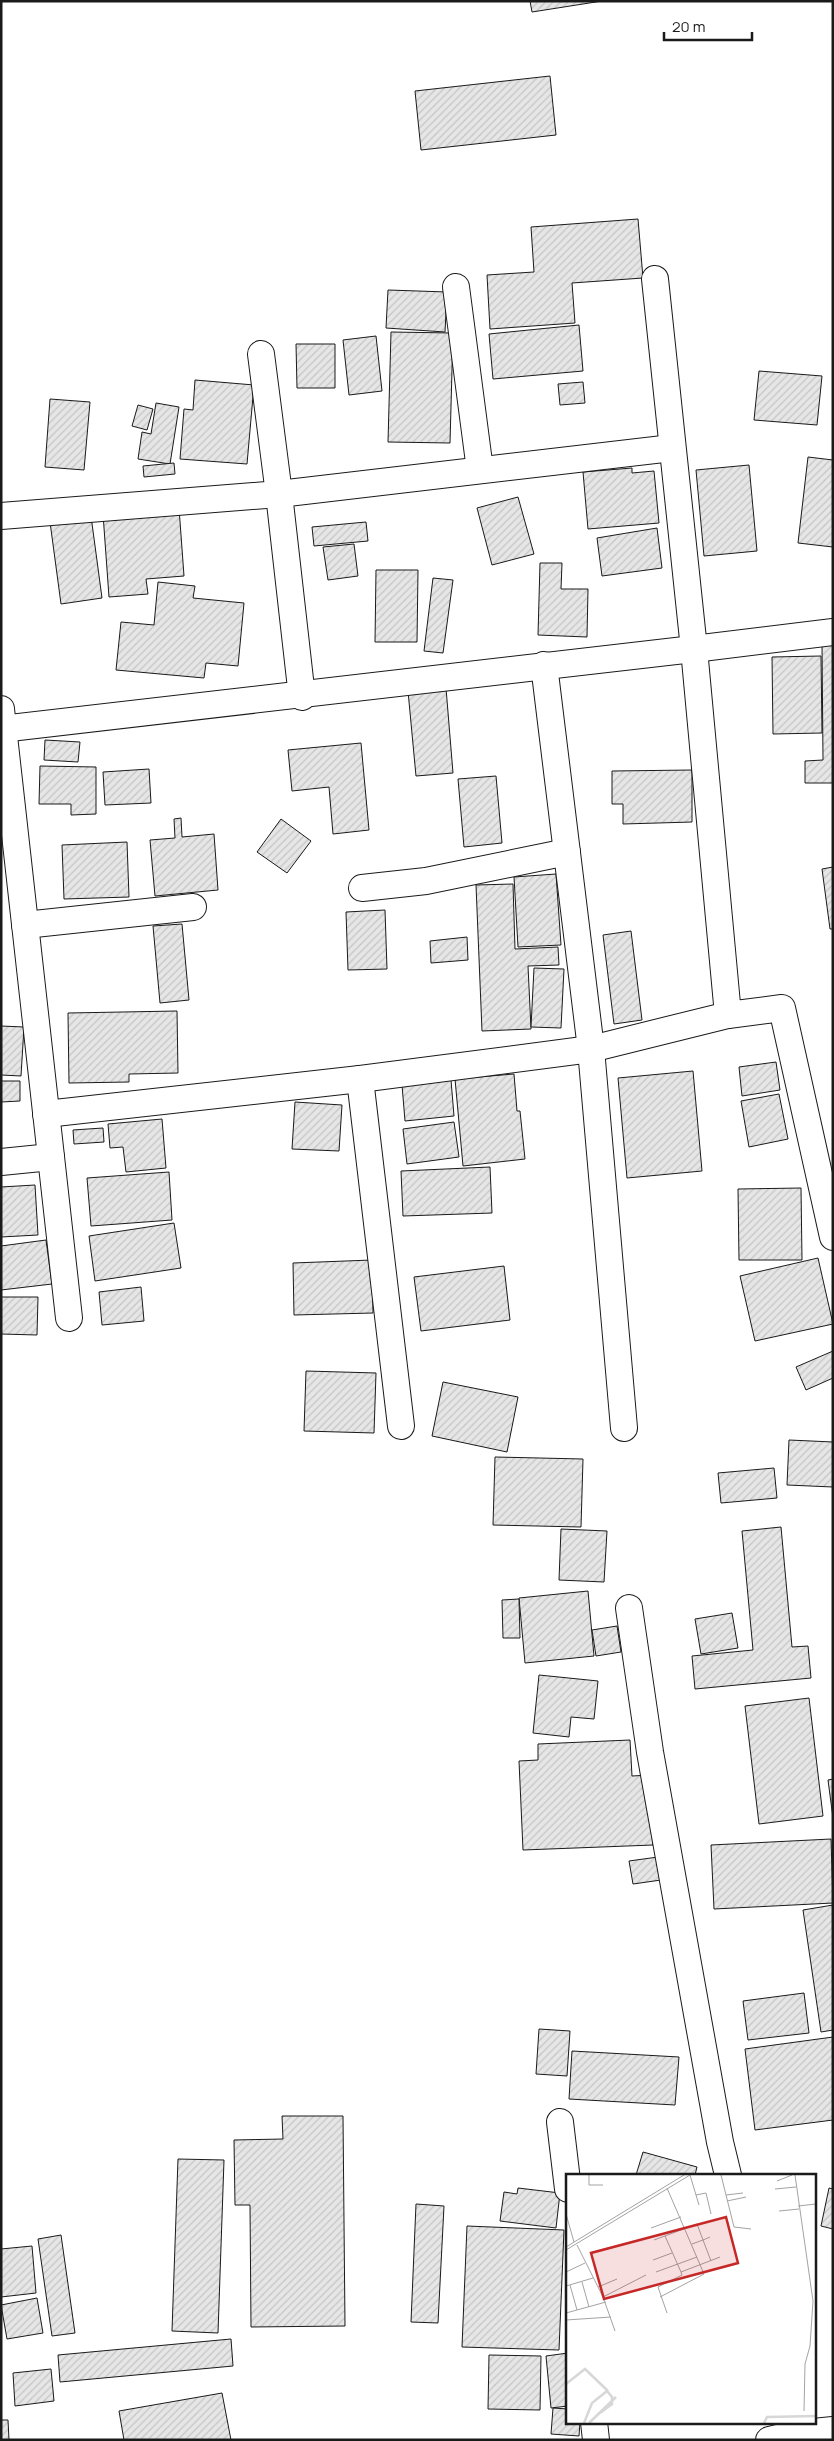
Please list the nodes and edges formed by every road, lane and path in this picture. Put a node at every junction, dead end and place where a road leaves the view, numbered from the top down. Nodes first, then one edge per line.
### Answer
1 (655, 279) dead end
2 (456, 287) dead end
3 (261, 354) dead end
4 (672, 448) junction
5 (480, 470) junction
6 (279, 494) junction
7 (1, 516) edge
8 (833, 632) edge
9 (694, 649) junction
10 (544, 665) junction
11 (302, 697) junction
12 (2, 722) edge
13 (567, 852) junction
14 (362, 888) dead end
15 (194, 907) dead end
16 (25, 925) junction
17 (728, 1015) junction
18 (592, 1049) junction
19 (360, 1079) junction
20 (46, 1114) junction
21 (51, 1156) junction
22 (1, 1162) edge
23 (833, 1237) edge
24 (69, 1318) dead end
25 (401, 1426) dead end
26 (624, 1428) dead end
27 (630, 1608) dead end
28 (560, 2122) dead end
29 (566, 2174) edge
30 (728, 2174) edge
31 (594, 2424) edge
32 (833, 2430) edge
33 (784, 2432) edge
34 (596, 2440) edge

1 - 4 street
2 - 5 street
3 - 6 street
4 - 5 street
4 - 9 street
5 - 6 street
6 - 7 street
6 - 11 street
8 - 9 street
9 - 10 street
9 - 17 street
10 - 11 street
10 - 13 street
11 - 12 street
12 - 16 street
13 - 14 street
13 - 18 street
15 - 16 street
16 - 20 street
17 - 18 street
17 - 23 street
18 - 19 street
18 - 26 street
19 - 20 street
19 - 25 street
20 - 21 street
21 - 22 street
21 - 24 street
27 - 30 street
28 - 29 street
31 - 34 street
32 - 33 street

